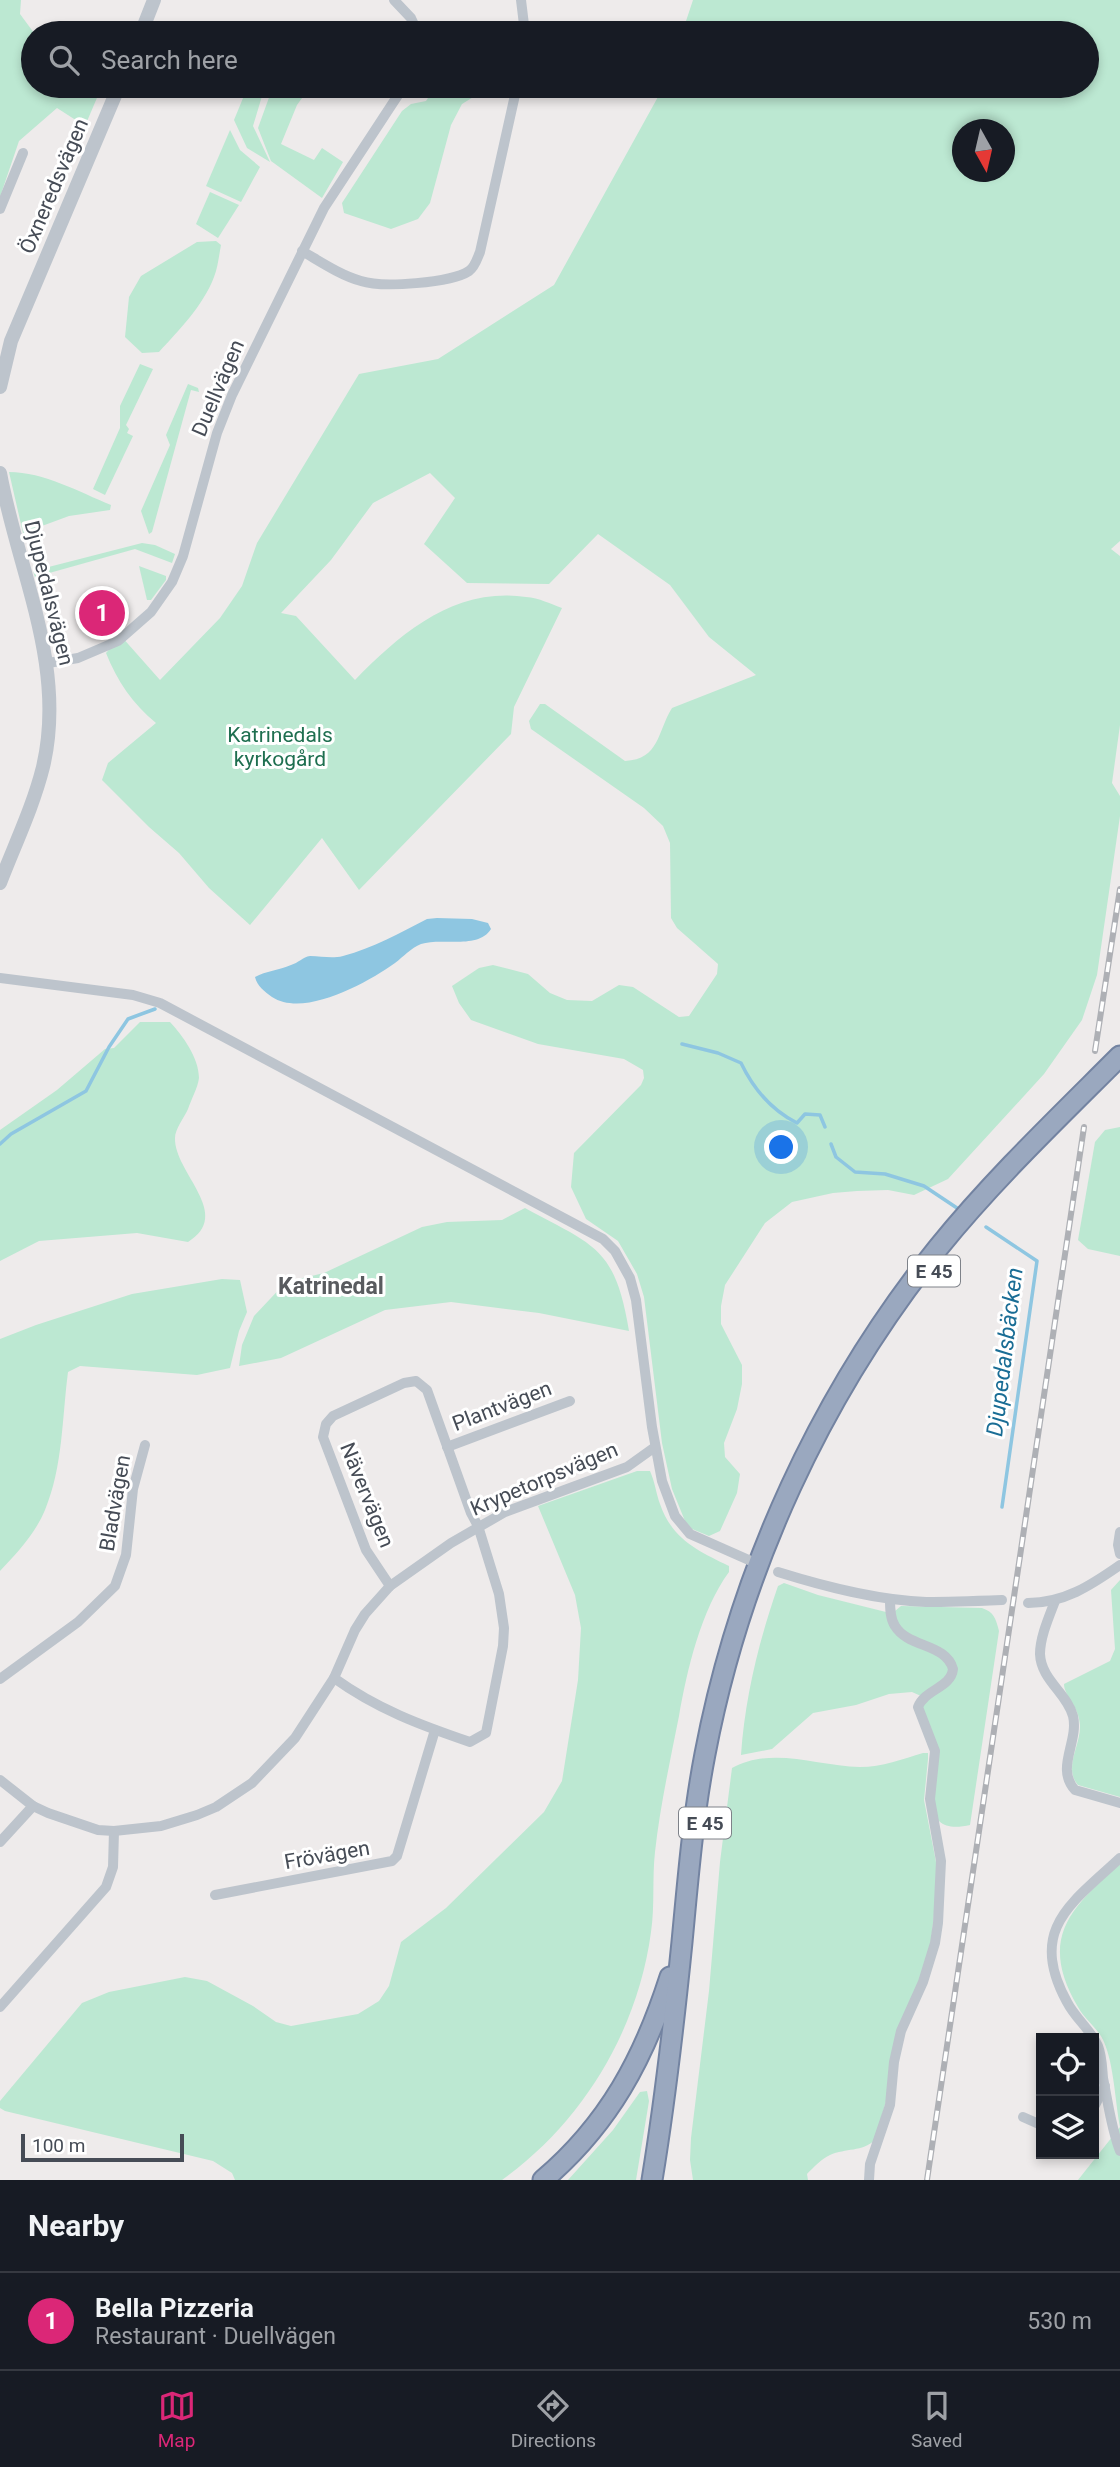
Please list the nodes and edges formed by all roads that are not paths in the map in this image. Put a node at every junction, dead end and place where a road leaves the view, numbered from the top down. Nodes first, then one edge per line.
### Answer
1 (154, 0) edge
2 (394, 0) edge
3 (522, 0) edge
4 (146, 21) edge
5 (412, 21) edge
6 (524, 21) edge
7 (115, 98) edge
8 (396, 98) edge
9 (514, 98) edge
10 (23, 153) dead end
11 (0, 209) edge
12 (302, 251) junction
13 (6, 340) edge
14 (0, 387) edge
15 (0, 473) edge
16 (47, 663) junction
17 (0, 883) edge
18 (0, 978) edge
19 (1120, 1056) edge
20 (1120, 1071) edge
21 (570, 1401) dead end
22 (145, 1445) dead end
23 (447, 1447) junction
24 (655, 1447) junction
25 (478, 1526) junction
26 (1120, 1532) edge
27 (1120, 1554) edge
28 (751, 1561) dead end
29 (1120, 1565) edge
30 (778, 1572) dead end
31 (390, 1586) junction
32 (890, 1598) junction
33 (1002, 1600) dead end
34 (1055, 1601) junction
35 (1027, 1602) dead end
36 (334, 1678) junction
37 (0, 1679) edge
38 (435, 1730) junction
39 (0, 1780) edge
40 (1120, 1803) edge
41 (33, 1806) junction
42 (114, 1831) junction
43 (0, 1842) edge
44 (1120, 1858) edge
45 (215, 1895) dead end
46 (682, 1939) junction
47 (0, 2007) edge
48 (1105, 2086) junction
49 (1099, 2097) edge
50 (1023, 2117) dead end
51 (1036, 2122) edge
52 (1120, 2151) edge
53 (543, 2180) edge
54 (652, 2180) edge
55 (663, 2180) edge
56 (869, 2180) edge

1 - 4 street
2 - 5 street
3 - 6 street
7 - 13 street, Öxneredsvägen
8 - 12 street, Duellvägen
9 - 12 street
10 - 11 street
12 - 16 street, Duellvägen
13 - 14 street
15 - 16 street, Djupedalsvägen
16 - 17 street, Djupedalsvägen
18 - 24 street
19 - 46 highway, E 45
20 - 55 highway, E 45
21 - 23 street, Plantvägen
22 - 37 street, Bladvägen
23 - 25 street, Nävervägen
23 - 31 street, Nävervägen
24 - 25 street, Krypetorpsvägen
24 - 28 street
25 - 31 street, Krypetorpsvägen
25 - 38 street, Nävervägen
26 - 27 street
29 - 34 street
30 - 32 street
31 - 36 street, Krypetorpsvägen
32 - 33 street
32 - 56 street
34 - 35 street
34 - 40 street
36 - 38 street
36 - 42 street, Krypetorpsvägen
38 - 45 street, Frövägen
39 - 41 street, Krypetorpsvägen
41 - 42 street, Krypetorpsvägen
41 - 43 street
42 - 47 street
44 - 48 street
46 - 53 highway
46 - 54 highway, E 45
48 - 49 street
48 - 52 street
50 - 51 street

